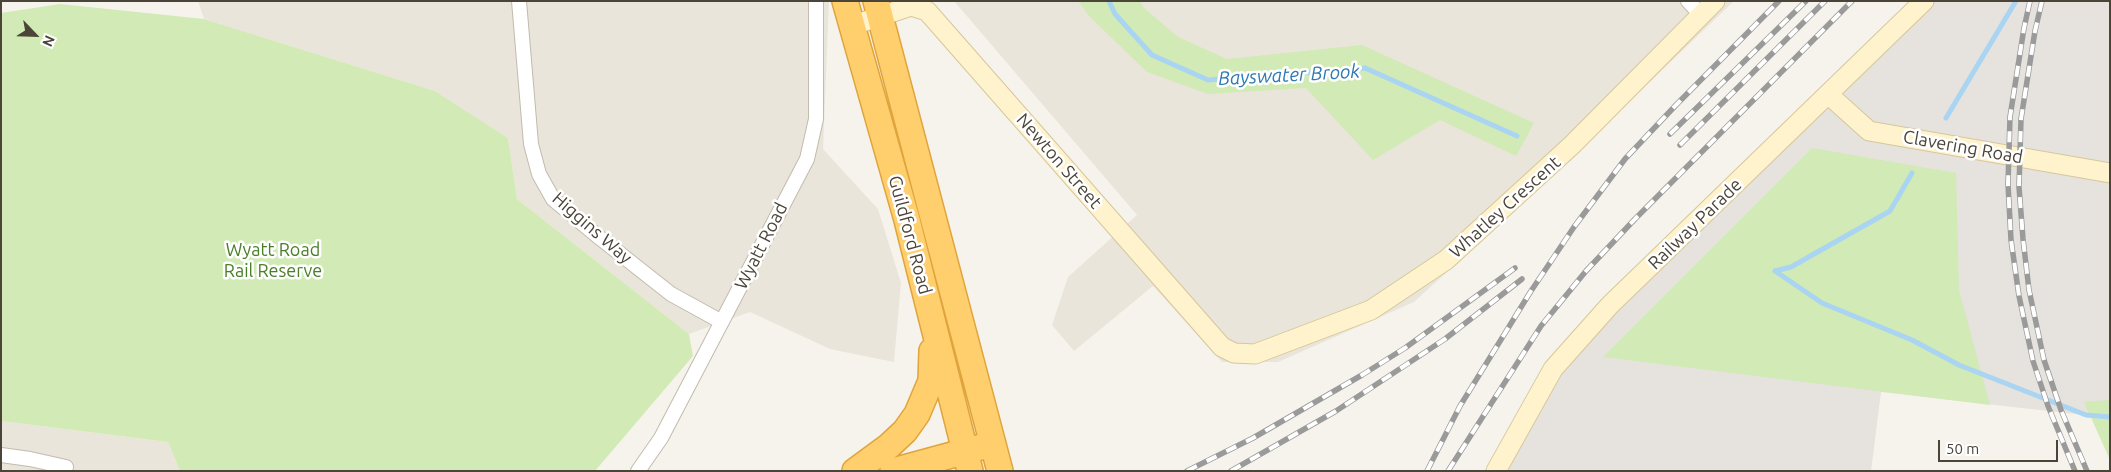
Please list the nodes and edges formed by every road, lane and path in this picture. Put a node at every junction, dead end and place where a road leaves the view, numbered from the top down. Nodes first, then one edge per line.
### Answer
1 (519, 1) edge
2 (816, 1) edge
3 (845, 1) edge
4 (1688, 1) edge
5 (1715, 1) edge
6 (1924, 1) edge
7 (878, 9) edge
8 (1701, 15) junction
9 (851, 26) junction
10 (1828, 95) junction
11 (2110, 172) edge
12 (931, 318) junction
13 (722, 322) junction
14 (1255, 354) joint
15 (993, 443) junction
16 (1, 455) edge
17 (967, 461) edge
18 (66, 467) dead end
19 (996, 470) edge
20 (638, 471) edge
21 (855, 471) edge
22 (893, 471) edge
23 (1496, 471) edge

1 - 13 street, Higgins Way
2 - 13 street, Wyatt Road
3 - 9 highway, Guildford Road
4 - 8 street
5 - 8 street, Whatley Crescent
6 - 10 street, Railway Parade
7 - 9 street, Newton Street
7 - 14 street, Newton Street
7 - 15 highway, Guildford Road
8 - 14 street, Whatley Crescent
9 - 12 highway, Guildford Road
10 - 11 street, Clavering Road
10 - 23 street, Railway Parade
12 - 17 highway, Guildford Road
12 - 21 highway
13 - 20 street, Wyatt Road
15 - 17 highway
15 - 19 highway, Guildford Road
16 - 18 street
17 - 22 highway

